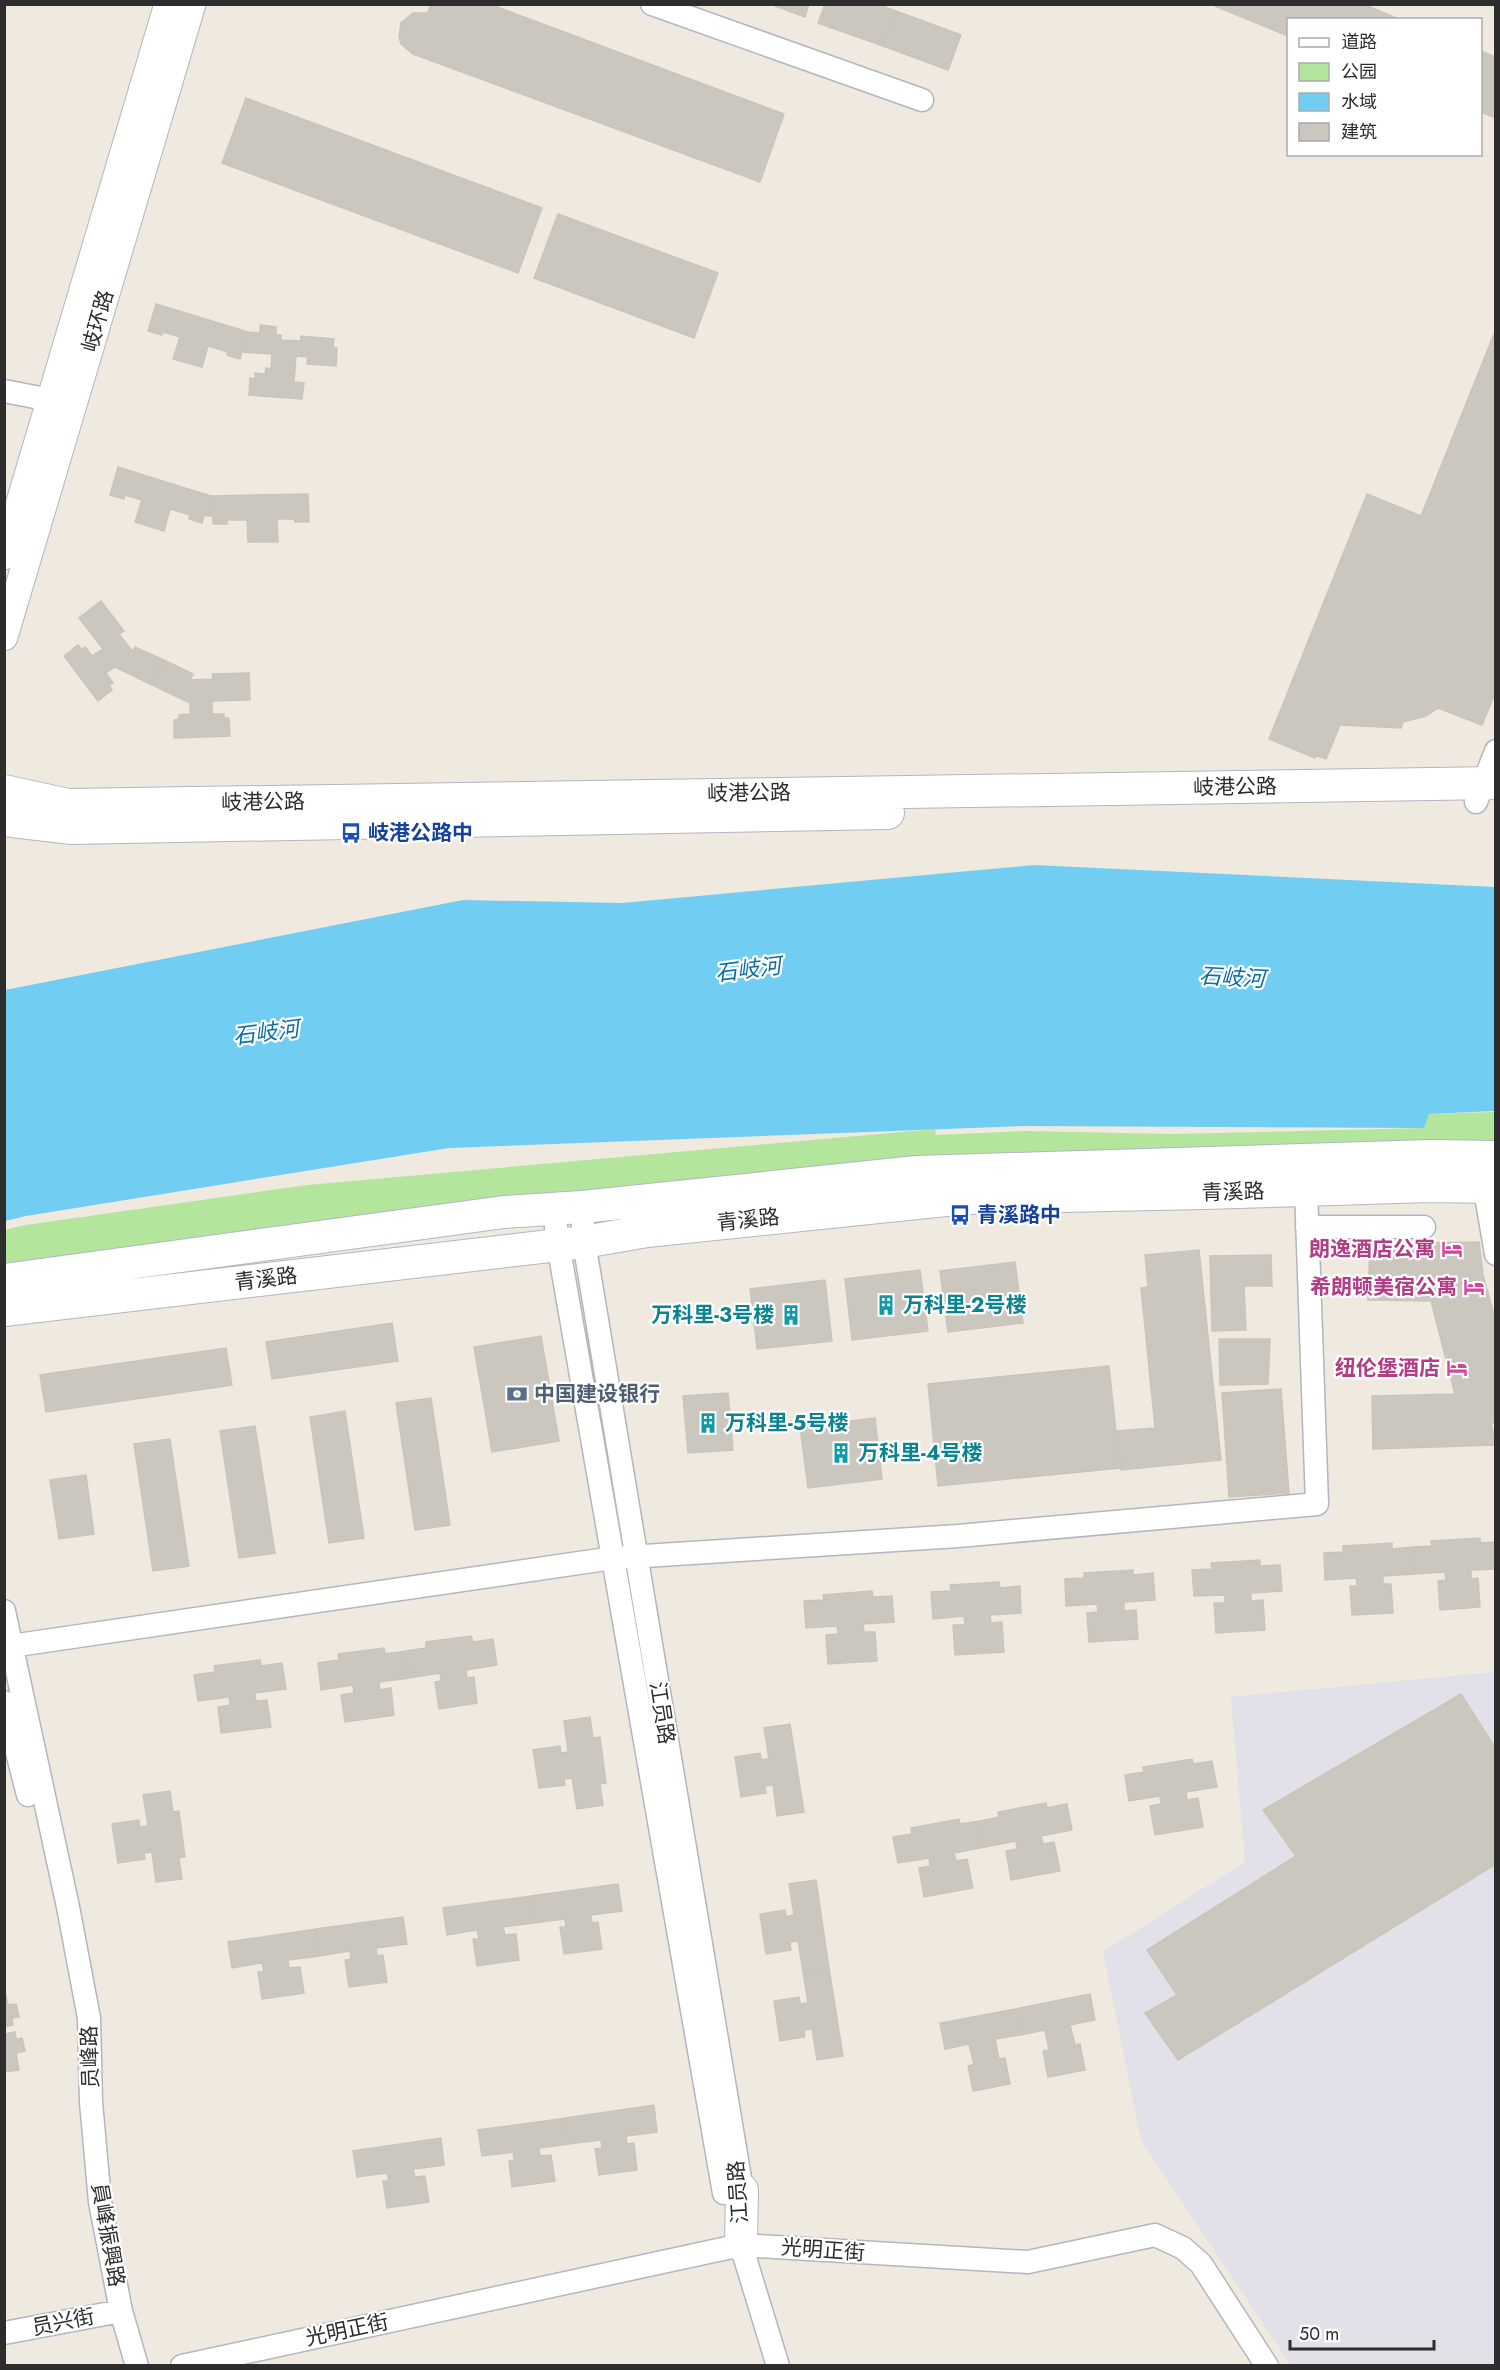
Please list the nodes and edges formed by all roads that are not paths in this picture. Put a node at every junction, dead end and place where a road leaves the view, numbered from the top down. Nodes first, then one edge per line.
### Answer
1 (168, 4) edge
2 (192, 4) edge
3 (652, 4) edge
4 (922, 100) dead end
5 (4, 391) edge
6 (62, 403) junction
7 (4, 556) edge
8 (4, 637) edge
9 (1496, 751) edge
10 (4, 791) edge
11 (1487, 793) edge
12 (4, 820) edge
13 (1489, 1172) edge
14 (1306, 1189) junction
15 (568, 1208) junction
16 (1307, 1227) junction
17 (1424, 1227) dead end
18 (571, 1243) junction
19 (1496, 1254) edge
20 (4, 1280) edge
21 (4, 1310) edge
22 (613, 1558) junction
23 (636, 1558) junction
24 (4, 1611) edge
25 (8, 1647) edge
26 (4, 1702) edge
27 (91, 2102) junction
28 (733, 2192) junction
29 (741, 2245) junction
30 (121, 2311) junction
31 (4, 2333) edge
32 (137, 2366) edge
33 (182, 2366) edge
34 (778, 2366) edge
35 (1267, 2366) edge

1 - 6 street, 岐环路
2 - 6 street, 岐环路
3 - 4 street
5 - 6 street
6 - 7 street, 岐环路
6 - 8 street, 岐环路
9 - 11 street
10 - 11 main road, 岐港公路
11 - 12 main road, 岐港公路
13 - 14 main road, 青溪路
13 - 15 main road, 青溪路
13 - 19 street
14 - 16 street
14 - 18 main road, 青溪路
15 - 18 street, 江员路
15 - 20 main road, 青溪路
16 - 17 street
16 - 23 street
18 - 21 main road, 青溪路
18 - 22 street, 江员路
18 - 23 street, 江员路
22 - 23 street
22 - 25 street
22 - 28 street, 江员路
23 - 28 street, 江员路
24 - 25 street, 员峰路
25 - 27 street, 员峰路
26 - 27 street, 员峰路
27 - 30 street, 員峰振興路
28 - 29 main road, 江员路
29 - 33 street, 光明正街
29 - 34 street
29 - 35 street, 光明正街
30 - 31 street, 员兴街
30 - 32 street, 員峰振興路

